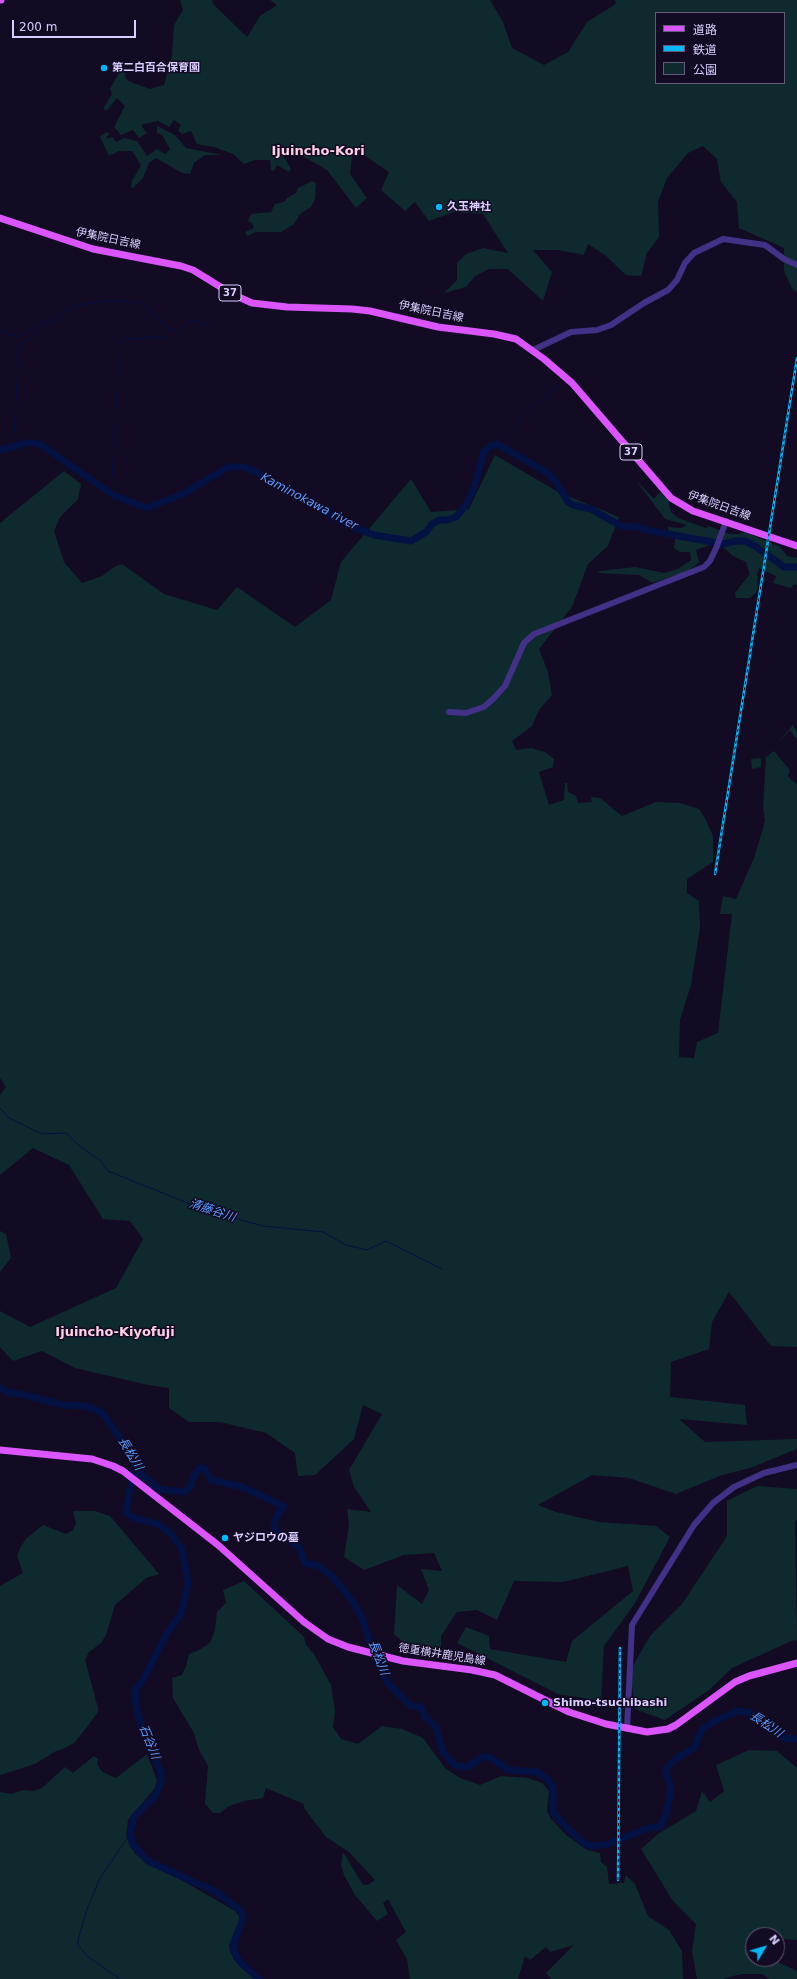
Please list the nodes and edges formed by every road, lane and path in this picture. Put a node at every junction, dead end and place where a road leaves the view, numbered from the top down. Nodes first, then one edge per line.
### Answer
1 (0, 218) edge
2 (797, 264) edge
3 (533, 350) junction
4 (726, 521) junction
5 (797, 546) edge
6 (449, 712) dead end
7 (0, 1450) edge
8 (797, 1465) edge
9 (797, 1663) edge
10 (627, 1729) junction

1 - 3 main road, 伊集院日吉線 / 37
2 - 3 street
3 - 4 main road, 伊集院日吉線 / 37
4 - 5 main road, 伊集院日吉線 / 37
4 - 6 street
7 - 10 main road, 徳重横井鹿児島線
8 - 10 street
9 - 10 main road, 徳重横井鹿児島線

